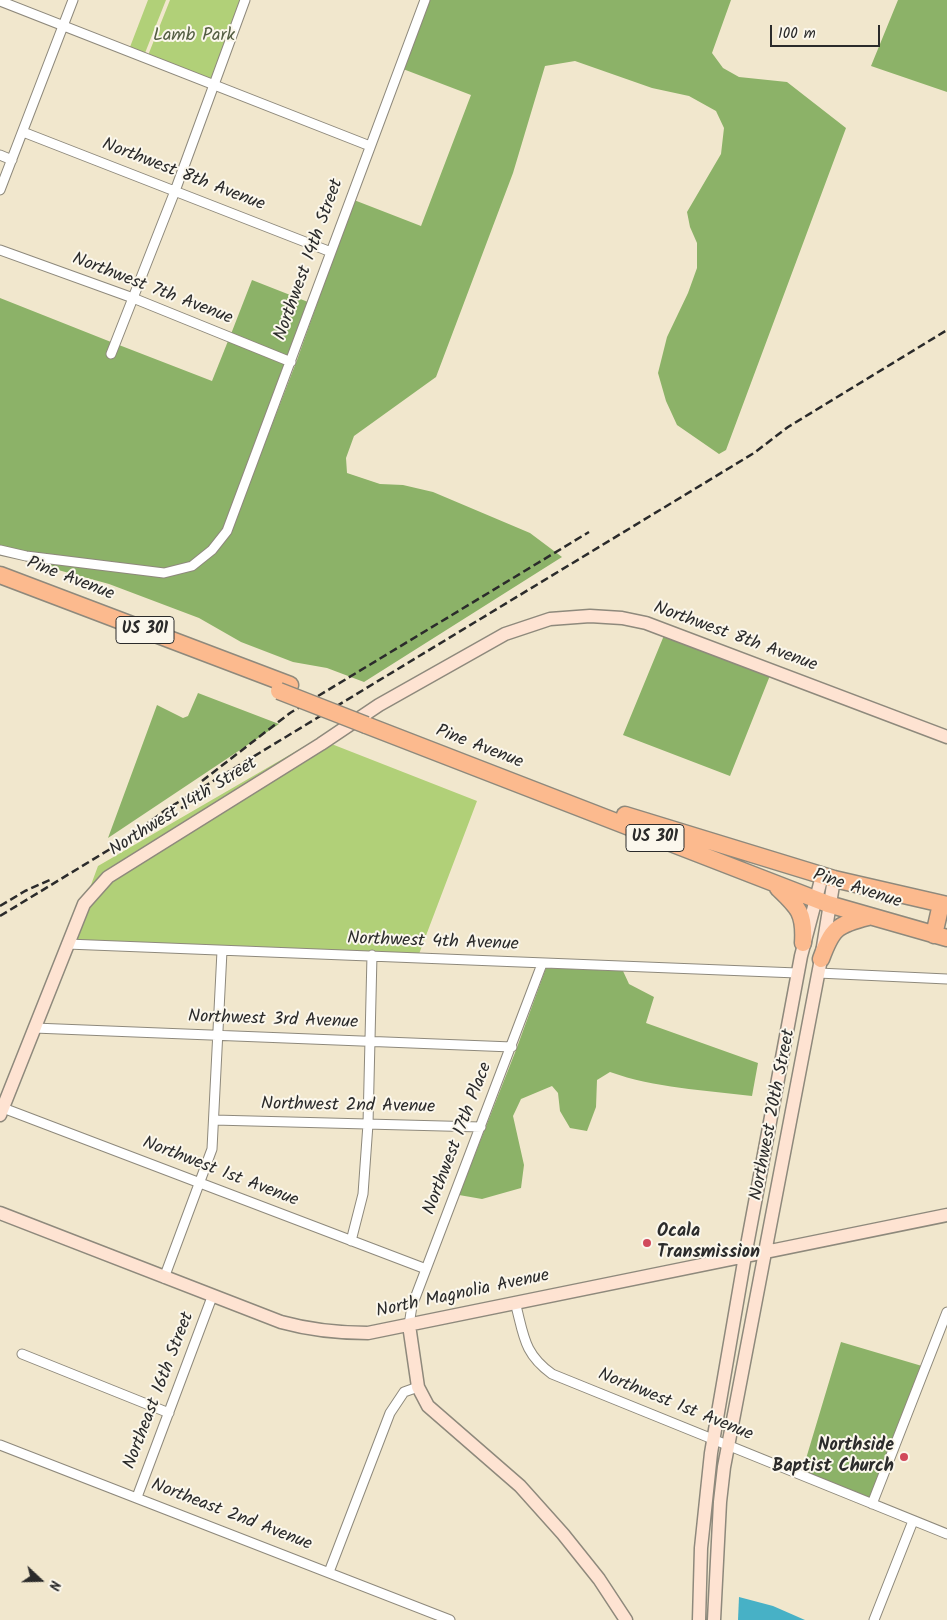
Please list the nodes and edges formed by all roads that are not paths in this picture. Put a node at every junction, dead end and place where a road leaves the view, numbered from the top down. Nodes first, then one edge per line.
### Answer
1 (73, 0) edge
2 (246, 0) edge
3 (424, 0) edge
4 (0, 2) edge
5 (63, 26) junction
6 (215, 85) junction
7 (23, 132) junction
8 (370, 146) junction
9 (0, 155) edge
10 (12, 160) junction
11 (0, 190) edge
12 (175, 191) junction
13 (0, 250) edge
14 (331, 252) junction
15 (133, 298) junction
16 (111, 354) dead end
17 (291, 362) junction
18 (0, 550) edge
19 (0, 575) edge
20 (0, 584) edge
21 (505, 634) joint
22 (285, 688) junction
23 (947, 737) edge
24 (686, 842) junction
25 (828, 877) junction
26 (773, 883) junction
27 (821, 901) junction
28 (944, 904) edge
29 (868, 916) junction
30 (940, 936) edge
31 (804, 942) junction
32 (67, 944) junction
33 (222, 951) junction
34 (372, 955) junction
35 (542, 964) junction
36 (819, 966) junction
37 (798, 974) junction
38 (947, 979) edge
39 (34, 1028) junction
40 (787, 1028) junction
41 (217, 1035) junction
42 (369, 1042) junction
43 (512, 1046) junction
44 (801, 1062) junction
45 (1, 1112) edge
46 (214, 1120) junction
47 (368, 1124) junction
48 (481, 1127) junction
49 (200, 1182) junction
50 (0, 1213) edge
51 (947, 1216) edge
52 (351, 1241) junction
53 (766, 1253) junction
54 (745, 1256) junction
55 (426, 1269) junction
56 (164, 1278) junction
57 (212, 1296) junction
58 (515, 1302) junction
59 (946, 1316) edge
60 (408, 1325) junction
61 (22, 1354) dead end
62 (418, 1387) junction
63 (169, 1413) junction
64 (714, 1439) junction
65 (0, 1445) edge
66 (728, 1445) junction
67 (137, 1497) junction
68 (872, 1504) junction
69 (913, 1521) junction
70 (947, 1534) edge
71 (329, 1572) junction
72 (450, 1620) edge
73 (626, 1620) edge
74 (699, 1620) edge
75 (714, 1620) edge
76 (874, 1620) edge

1 - 5 street
2 - 6 street
3 - 8 street, Northwest 14th Street
4 - 5 street
5 - 6 street
5 - 7 street
6 - 8 street
6 - 12 street
7 - 10 street
7 - 12 street, Northwest 8th Avenue
8 - 14 street, Northwest 14th Street
9 - 10 street
10 - 11 street
12 - 14 street, Northwest 8th Avenue
12 - 15 street
13 - 15 street, Northwest 7th Avenue
14 - 17 street, Northwest 14th Street
15 - 16 street
15 - 17 street, Northwest 7th Avenue
17 - 18 street, Northwest 14th Street
19 - 22 highway, Pine Avenue / US 301
20 - 22 highway, Pine Avenue / US 301
21 - 23 main road, Northwest 8th Avenue
21 - 32 main road, Northwest 14th Street
22 - 24 highway, Pine Avenue / US 301, bridge
24 - 25 highway, Pine Avenue / US 301
24 - 26 highway, Pine Avenue / US 301
25 - 27 main road, Northwest 20th Street
25 - 28 highway, Pine Avenue / US 301
26 - 27 highway, Pine Avenue / US 301
26 - 31 highway
27 - 29 highway, Pine Avenue / US 301
27 - 31 main road, Northwest 20th Street
27 - 36 main road, Northwest 20th Street
28 - 30 highway
29 - 30 highway, Pine Avenue / US 301
29 - 36 highway
31 - 37 main road, Northwest 20th Street
32 - 33 street, Northwest 4th Avenue
32 - 39 main road, Northwest 14th Street
33 - 34 street, Northwest 4th Avenue
33 - 41 street
34 - 35 street, Northwest 4th Avenue
34 - 42 street
35 - 37 street, Northwest 4th Avenue
35 - 43 street, Northwest 17th Place
36 - 38 street
36 - 44 main road, Northwest 20th Street
37 - 40 main road, Northwest 20th Street
39 - 41 street, Northwest 3rd Avenue
39 - 45 main road, Northwest 14th Street
40 - 44 main road
40 - 54 main road, Northwest 20th Street
41 - 42 street, Northwest 3rd Avenue
41 - 46 street
42 - 43 street, Northwest 3rd Avenue
42 - 47 street
43 - 48 street, Northwest 17th Place
44 - 53 main road, Northwest 20th Street
45 - 49 street, Northwest 1st Avenue
46 - 47 street, Northwest 2nd Avenue
46 - 49 street
47 - 48 street, Northwest 2nd Avenue
47 - 52 street
48 - 55 street, Northwest 17th Place
49 - 52 street, Northwest 1st Avenue
49 - 56 street
50 - 56 main road, North Magnolia Avenue
51 - 53 main road, North Magnolia Avenue
52 - 55 street, Northwest 1st Avenue
53 - 54 main road, North Magnolia Avenue
53 - 66 main road, Northwest 20th Street
54 - 58 main road, North Magnolia Avenue
54 - 64 main road, Northwest 20th Street
55 - 60 street, Northwest 17th Place
56 - 57 main road, North Magnolia Avenue
57 - 60 main road, North Magnolia Avenue
57 - 63 street, Northeast 16th Street
58 - 60 main road, North Magnolia Avenue
58 - 64 street, Northwest 1st Avenue
59 - 68 street
60 - 62 main road
61 - 63 street
62 - 71 street
62 - 73 main road
63 - 67 street, Northeast 16th Street
64 - 66 street, Northwest 1st Avenue
64 - 74 main road, Northwest 20th Street
65 - 67 street, Northeast 2nd Avenue
66 - 68 street, Northwest 1st Avenue
66 - 75 main road, Northwest 20th Street
67 - 71 street, Northeast 2nd Avenue
68 - 69 street, Northwest 1st Avenue
69 - 70 street, Northwest 1st Avenue
69 - 76 street
71 - 72 street, Northeast 2nd Avenue

